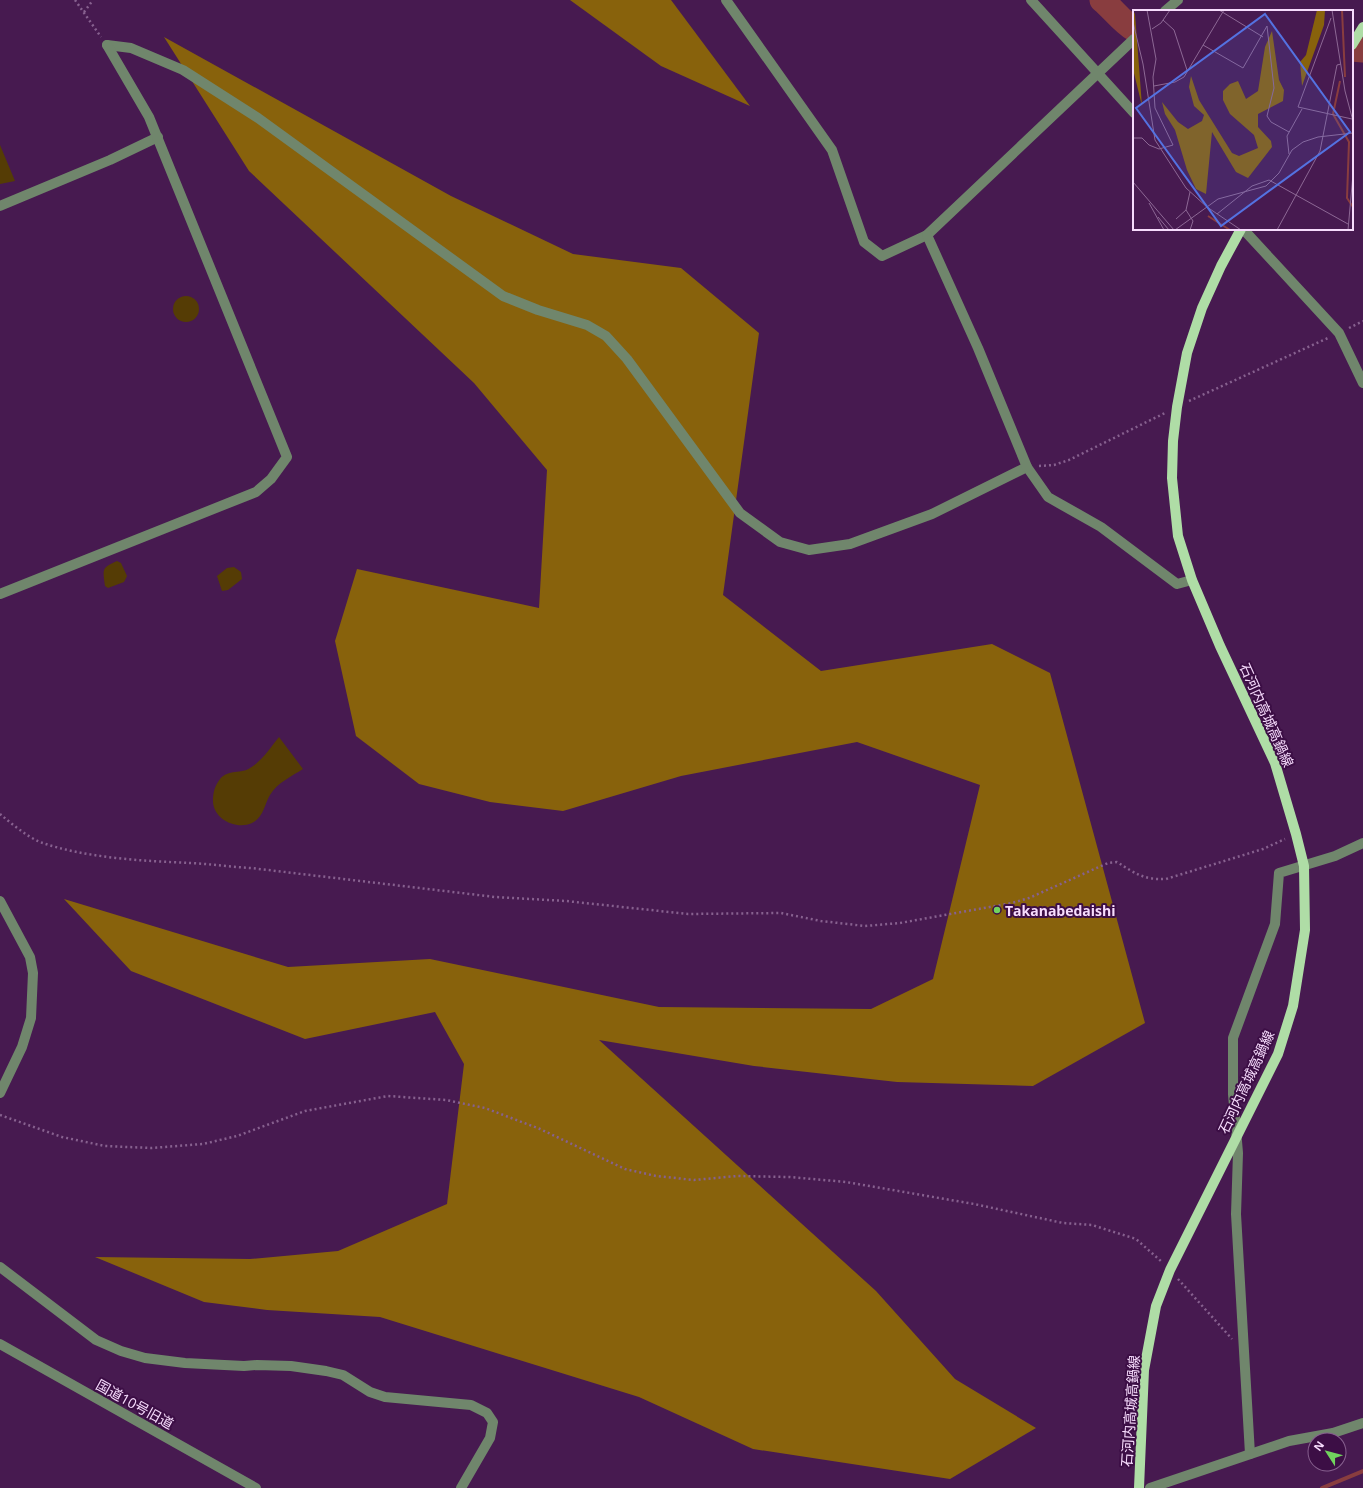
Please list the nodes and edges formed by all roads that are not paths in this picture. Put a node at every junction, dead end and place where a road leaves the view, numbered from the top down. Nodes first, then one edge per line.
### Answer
1 (726, 0) edge
2 (1030, 0) edge
3 (1178, 0) edge
4 (1166, 10) edge
5 (1363, 27) edge
6 (1133, 40) edge
7 (1353, 43) edge
8 (1098, 74) junction
9 (1133, 112) edge
10 (158, 138) junction
11 (0, 206) edge
12 (1241, 230) edge
13 (1243, 230) edge
14 (927, 234) junction
15 (1363, 383) edge
16 (1026, 467) junction
17 (1192, 580) junction
18 (0, 594) edge
19 (1363, 843) edge
20 (1304, 866) junction
21 (0, 900) edge
22 (0, 1093) edge
23 (1236, 1138) junction
24 (0, 1267) edge
25 (0, 1344) edge
26 (1363, 1423) edge
27 (1250, 1454) junction
28 (256, 1488) edge
29 (461, 1488) edge
30 (1139, 1488) edge
31 (1150, 1488) edge

1 - 14 street
2 - 8 street
3 - 4 street
5 - 7 main road
6 - 8 street
8 - 9 street
8 - 14 street
10 - 11 street
10 - 16 street
10 - 18 street
12 - 17 main road, 石河内高城高鍋線
13 - 15 street
14 - 16 street
16 - 17 street
17 - 20 main road, 石河内高城高鍋線
19 - 20 street
20 - 23 main road, 石河内高城高鍋線
20 - 23 street
21 - 22 street
23 - 27 street
23 - 30 main road, 石河内高城高鍋線
24 - 29 street
25 - 28 street, 国道10号旧道
26 - 27 street
27 - 31 street

